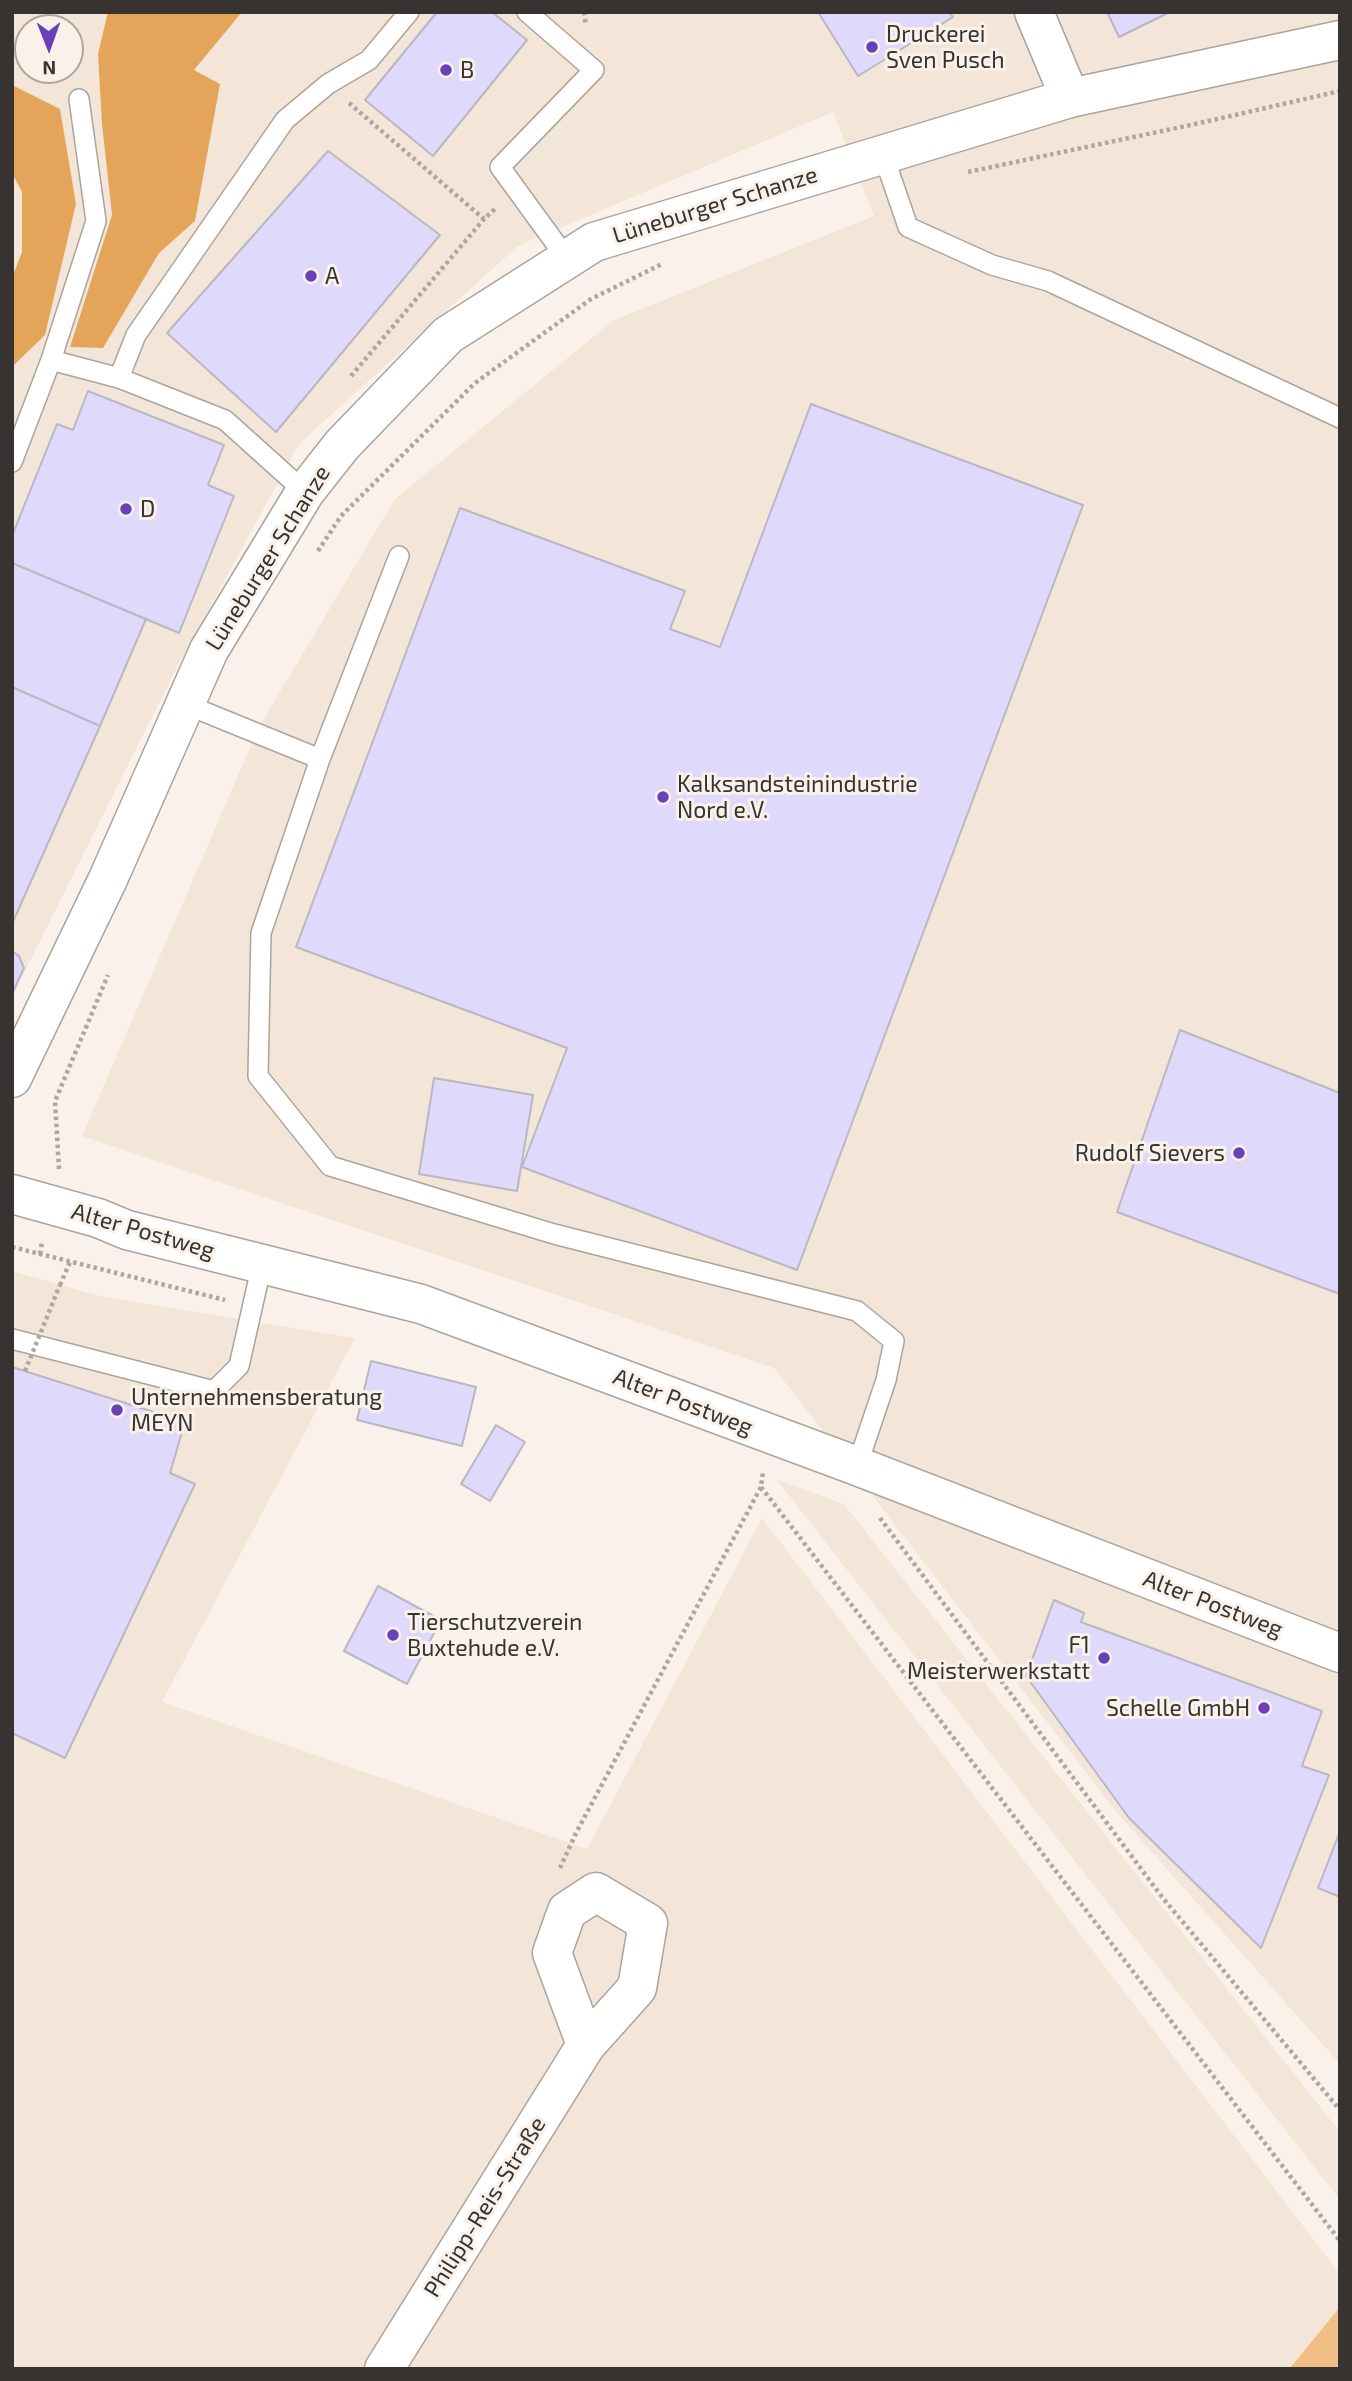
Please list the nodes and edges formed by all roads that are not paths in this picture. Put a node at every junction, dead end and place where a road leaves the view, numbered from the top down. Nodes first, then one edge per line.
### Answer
1 (409, 12) edge
2 (527, 12) edge
3 (1034, 12) edge
4 (1340, 40) edge
5 (1070, 98) junction
6 (79, 99) dead end
7 (883, 154) junction
8 (567, 258) junction
9 (51, 360) junction
10 (119, 378) junction
11 (20, 416) edge
12 (1340, 418) edge
13 (12, 461) edge
14 (305, 492) junction
15 (399, 556) dead end
16 (185, 704) junction
17 (320, 759) junction
18 (12, 1078) edge
19 (12, 1194) edge
20 (262, 1264) junction
21 (12, 1339) edge
22 (857, 1466) junction
23 (1340, 1653) edge
24 (586, 2045) junction
25 (384, 2369) edge

1 - 10 lane
2 - 8 lane
3 - 5 street
4 - 5 street, Lüneburger Schanze
5 - 7 street, Lüneburger Schanze
6 - 9 lane
7 - 8 street, Lüneburger Schanze
7 - 12 lane
8 - 14 street, Lüneburger Schanze
9 - 10 lane
9 - 11 lane
10 - 14 lane
11 - 13 lane
14 - 16 street, Lüneburger Schanze
15 - 17 lane
16 - 17 lane
16 - 18 street, Lüneburger Schanze
17 - 22 lane
19 - 20 street, Alter Postweg
20 - 21 lane
20 - 22 street, Alter Postweg
22 - 23 street, Alter Postweg
24 - 24 street, Philipp-Reis-Straße
24 - 25 street, Philipp-Reis-Straße

